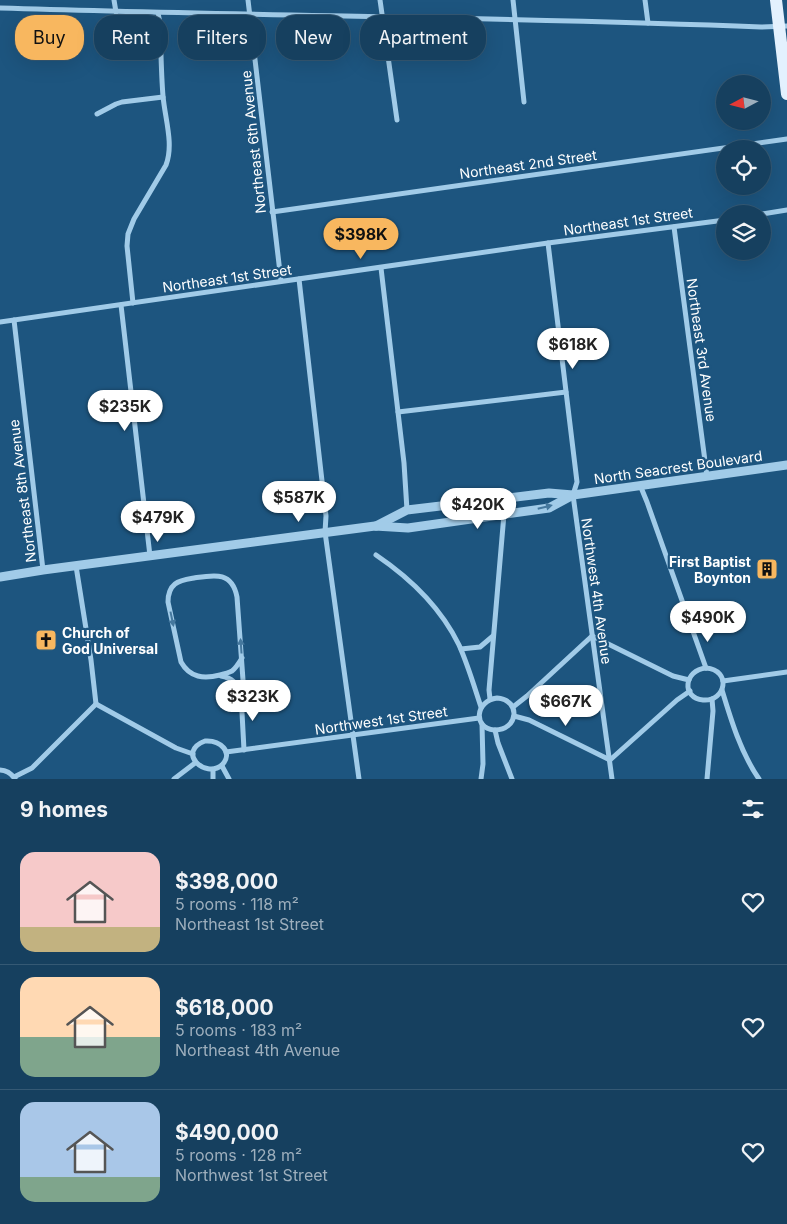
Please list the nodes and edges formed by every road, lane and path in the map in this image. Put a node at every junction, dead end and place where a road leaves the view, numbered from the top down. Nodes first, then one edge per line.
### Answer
1 (114, 0) edge
2 (248, 0) edge
3 (380, 0) edge
4 (512, 0) edge
5 (645, 0) edge
6 (776, 0) edge
7 (0, 8) edge
8 (116, 12) junction
9 (158, 13) junction
10 (250, 15) joint
11 (266, 15) edge
12 (382, 15) edge
13 (360, 17) edge
14 (486, 19) edge
15 (515, 19) junction
16 (648, 22) junction
17 (783, 26) edge
18 (255, 60) edge
19 (388, 60) edge
20 (787, 94) edge
21 (164, 97) junction
22 (524, 102) dead end
23 (97, 114) dead end
24 (397, 120) dead end
25 (787, 139) edge
26 (787, 210) edge
27 (272, 212) junction
28 (771, 213) edge
29 (716, 221) edge
30 (674, 227) junction
31 (548, 243) junction
32 (381, 268) junction
33 (299, 279) junction
34 (281, 281) junction
35 (133, 303) junction
36 (120, 305) junction
37 (14, 320) junction
38 (0, 322) edge
39 (566, 392) junction
40 (398, 412) junction
41 (787, 465) edge
42 (707, 476) junction
43 (640, 486) junction
44 (573, 495) junction
45 (407, 510) junction
46 (504, 514) junction
47 (375, 526) junction
48 (325, 532) junction
49 (376, 555) dead end
50 (150, 556) junction
51 (76, 566) junction
52 (43, 570) junction
53 (0, 577) edge
54 (494, 636) junction
55 (592, 636) junction
56 (461, 650) junction
57 (242, 658) junction
58 (706, 668) junction
59 (787, 672) edge
60 (219, 675) junction
61 (688, 680) junction
62 (723, 681) junction
63 (690, 690) junction
64 (722, 690) junction
65 (241, 694) junction
66 (712, 699) junction
67 (490, 700) junction
68 (96, 704) junction
69 (481, 707) junction
70 (513, 707) junction
71 (514, 716) junction
72 (479, 718) junction
73 (482, 724) junction
74 (495, 730) junction
75 (353, 735) junction
76 (244, 750) junction
77 (226, 752) junction
78 (193, 754) junction
79 (610, 760) junction
80 (195, 763) junction
81 (222, 766) junction
82 (0, 770) edge
83 (213, 771) junction
84 (14, 778) edge
85 (174, 779) edge
86 (213, 779) edge
87 (229, 779) edge
88 (360, 779) edge
89 (481, 779) edge
90 (512, 779) edge
91 (612, 779) edge
92 (707, 779) edge
93 (759, 779) edge

1 - 8 street
2 - 10 street, Northeast 6th Avenue
3 - 12 street
4 - 15 street
5 - 16 street
6 - 17 main road
7 - 8 street
8 - 9 street
9 - 10 street
9 - 21 street
11 - 13 street
14 - 15 street
15 - 16 street
15 - 22 street
16 - 17 street
17 - 20 main road
18 - 27 street, Northeast 6th Avenue
19 - 24 street
21 - 23 street
21 - 35 street
25 - 27 street, Northeast 2nd Street
26 - 28 street
27 - 34 street, Northeast 6th Avenue
29 - 30 street, Northeast 1st Street
30 - 31 street, Northeast 1st Street
30 - 42 street, Northeast 3rd Avenue
31 - 32 street, Northeast 1st Street
31 - 39 street, Northwest 4th Avenue
32 - 33 street, Northeast 1st Street
32 - 40 street
33 - 34 street, Northeast 1st Street
33 - 48 street
34 - 35 street, Northeast 1st Street
35 - 36 street, Northeast 1st Street
36 - 37 street, Northeast 1st Street
36 - 50 street
37 - 38 street, Northeast 1st Street
37 - 52 street, Northeast 8th Avenue
39 - 40 street
39 - 44 street, Northwest 4th Avenue
40 - 45 street
41 - 42 street, North Seacrest Boulevard
42 - 43 street, North Seacrest Boulevard
43 - 44 street, North Seacrest Boulevard
43 - 58 street
44 - 45 street, North Seacrest Boulevard
46 -> 44 street, North Seacrest Boulevard
44 - 55 street, Northwest 4th Avenue
45 - 47 street, North Seacrest Boulevard
46 - 47 street, North Seacrest Boulevard
46 - 54 street
47 - 48 street, North Seacrest Boulevard
48 - 50 street, North Seacrest Boulevard
48 - 75 street
49 - 56 street
50 - 51 street, North Seacrest Boulevard
51 - 52 street, North Seacrest Boulevard
51 - 68 street
52 - 53 street, North Seacrest Boulevard
54 - 56 street
54 - 67 street
55 - 61 street
55 - 70 street
55 - 79 street, Northwest 4th Avenue
56 - 69 street
57 - 60 street
57 -> 60 street
57 - 65 street
58 - 61 street
58 - 62 street
59 - 62 street
60 - 65 street
61 - 63 street
62 - 64 street
63 - 66 street
63 - 79 street
64 - 66 street
64 - 93 street
65 - 76 street
66 - 92 street
67 - 69 street
67 - 70 street
68 - 78 street
68 - 84 street
69 - 72 street
70 - 71 street
71 - 74 street
71 - 79 street
72 - 73 street
72 - 75 street, Northwest 1st Street
73 - 74 street
73 - 89 street
74 - 90 street
75 - 76 street, Northwest 1st Street
75 - 88 street
76 - 77 street, Northwest 1st Street
77 - 78 street
77 - 81 street
78 - 80 street
79 - 91 street, Northwest 4th Avenue
80 - 83 street
80 - 85 street
81 - 83 street
81 - 87 street
82 - 84 street
83 - 86 street

